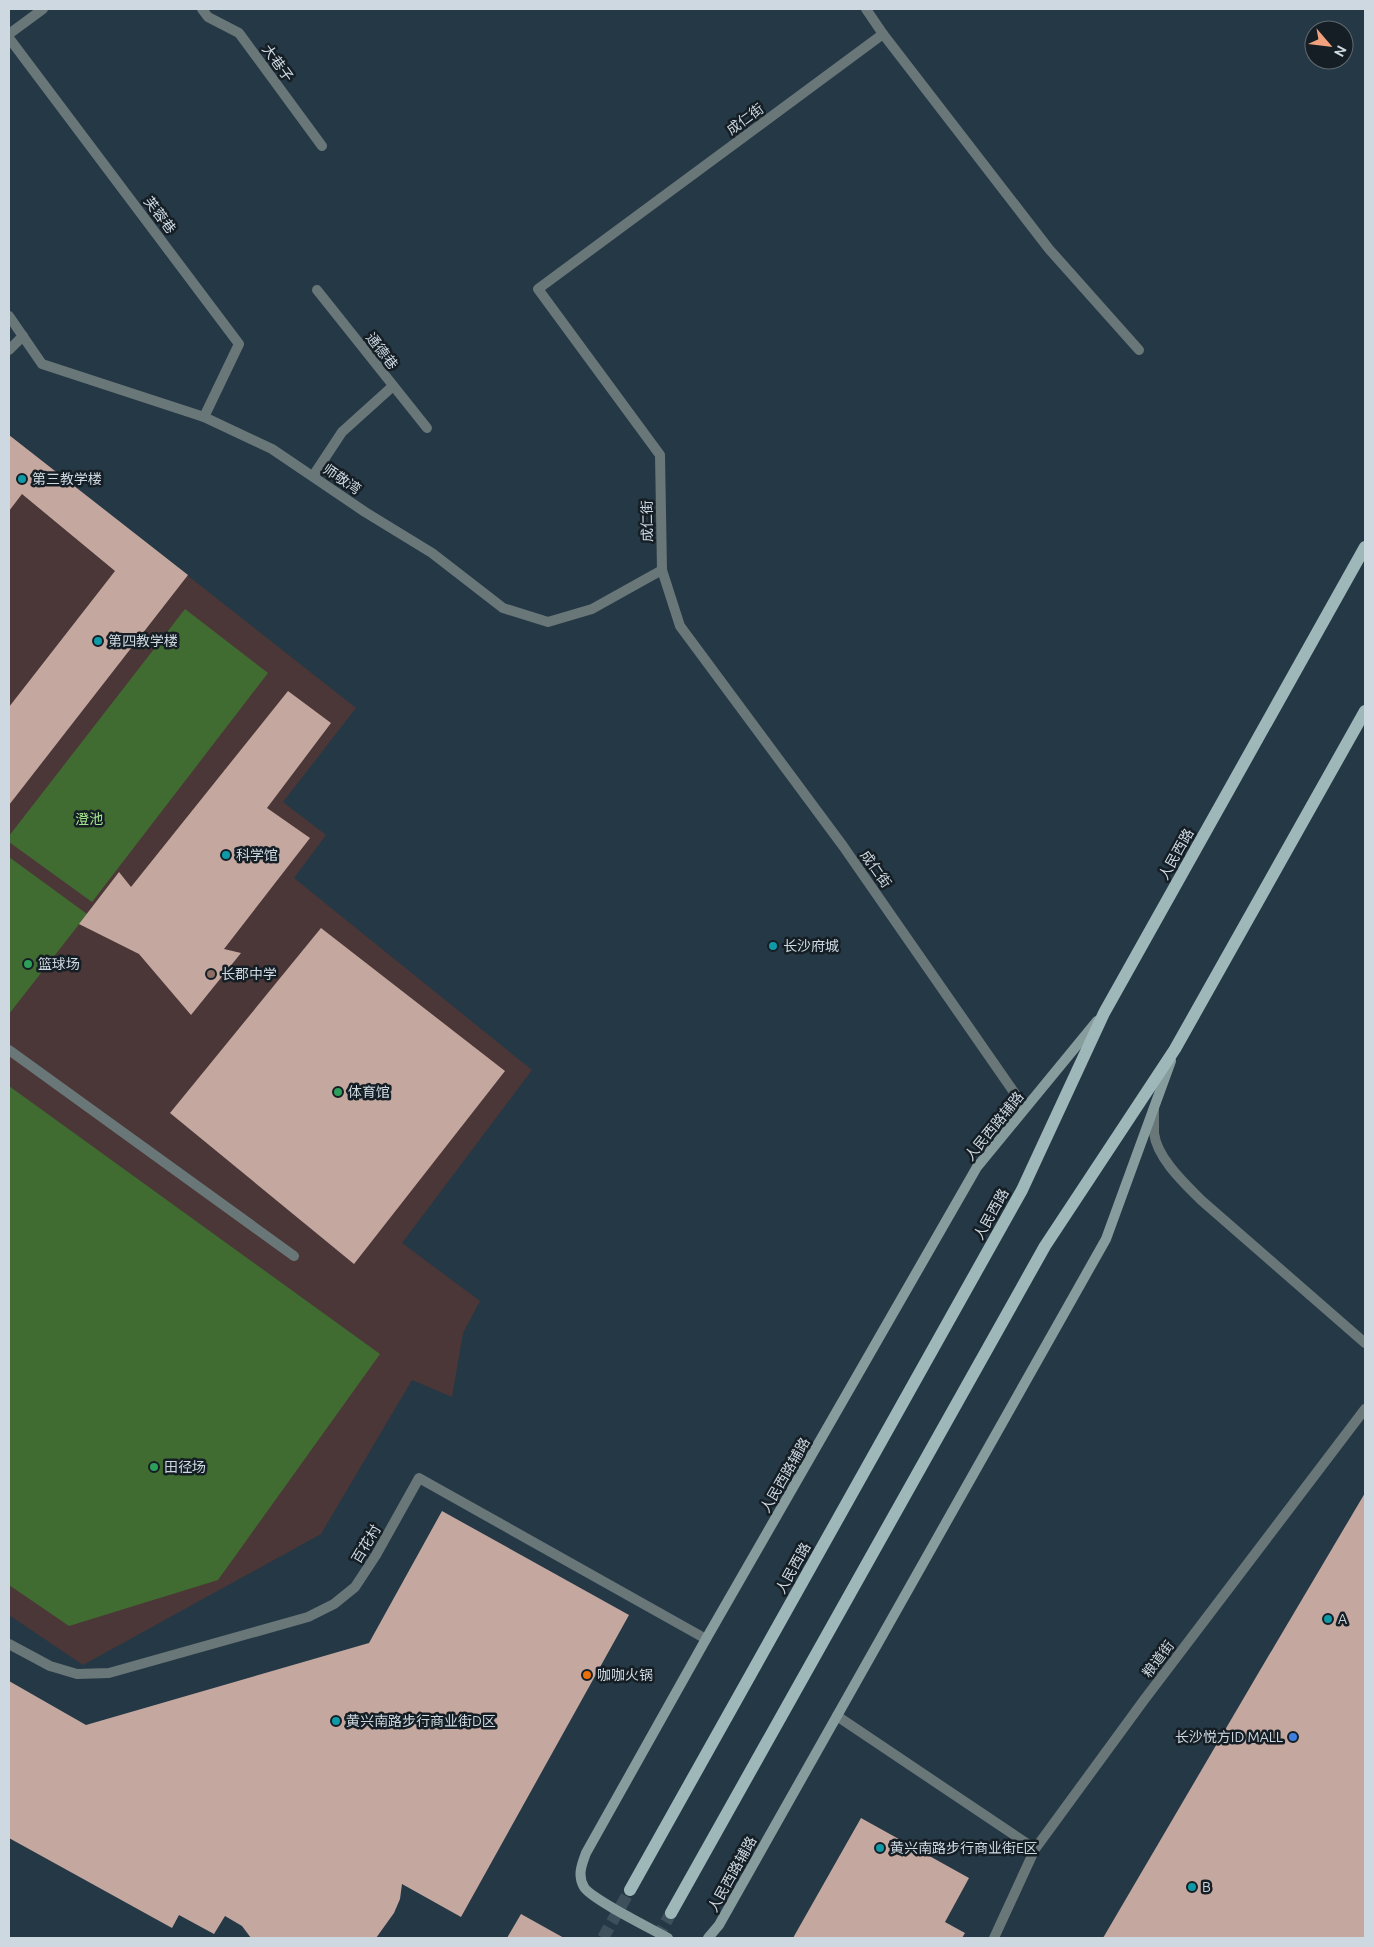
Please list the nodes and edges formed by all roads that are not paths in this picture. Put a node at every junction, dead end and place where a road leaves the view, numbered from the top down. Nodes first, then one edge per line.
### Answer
1 (42, 9) edge
2 (202, 9) edge
3 (866, 9) edge
4 (9, 34) edge
5 (882, 34) junction
6 (9, 38) edge
7 (322, 146) dead end
8 (317, 290) dead end
9 (9, 316) edge
10 (23, 336) junction
11 (9, 350) edge
12 (1140, 350) dead end
13 (392, 386) junction
14 (204, 417) junction
15 (427, 428) dead end
16 (313, 476) junction
17 (1365, 547) edge
18 (662, 570) junction
19 (1365, 711) edge
20 (1104, 1013) junction
21 (1175, 1049) junction
22 (9, 1050) edge
23 (1154, 1106) junction
24 (1026, 1108) junction
25 (294, 1256) dead end
26 (1365, 1343) edge
27 (1365, 1409) edge
28 (706, 1639) junction
29 (9, 1644) edge
30 (837, 1716) junction
31 (1034, 1849) junction
32 (630, 1890) tunnel mouth
33 (671, 1913) tunnel mouth
34 (668, 1938) edge
35 (708, 1938) edge
36 (994, 1938) edge

1 - 4 street
2 - 7 street, 大巷子
3 - 5 street
5 - 12 street
5 - 18 street, 成仁街
6 - 14 street, 芙蓉巷
8 - 13 street, 通德巷
9 - 10 street, 师敬湾
10 - 11 street
10 - 14 street, 师敬湾
13 - 15 street, 通德巷
13 - 16 street
14 - 16 street, 师敬湾
16 - 18 street, 师敬湾
17 - 20 main road, 人民西路
18 - 24 street, 成仁街
19 - 21 main road
20 - 24 street, 人民西路辅路
20 - 32 main road, 人民西路
21 - 23 street, 人民西路辅路
21 - 33 main road
22 - 25 street
23 - 26 street
23 - 30 street, 人民西路辅路
24 - 28 street, 人民西路辅路
27 - 31 street, 粮道街
28 - 29 street, 百花村
28 - 34 street, 人民西路辅路
30 - 31 street
30 - 35 street, 人民西路辅路
31 - 36 street, 粮道街

